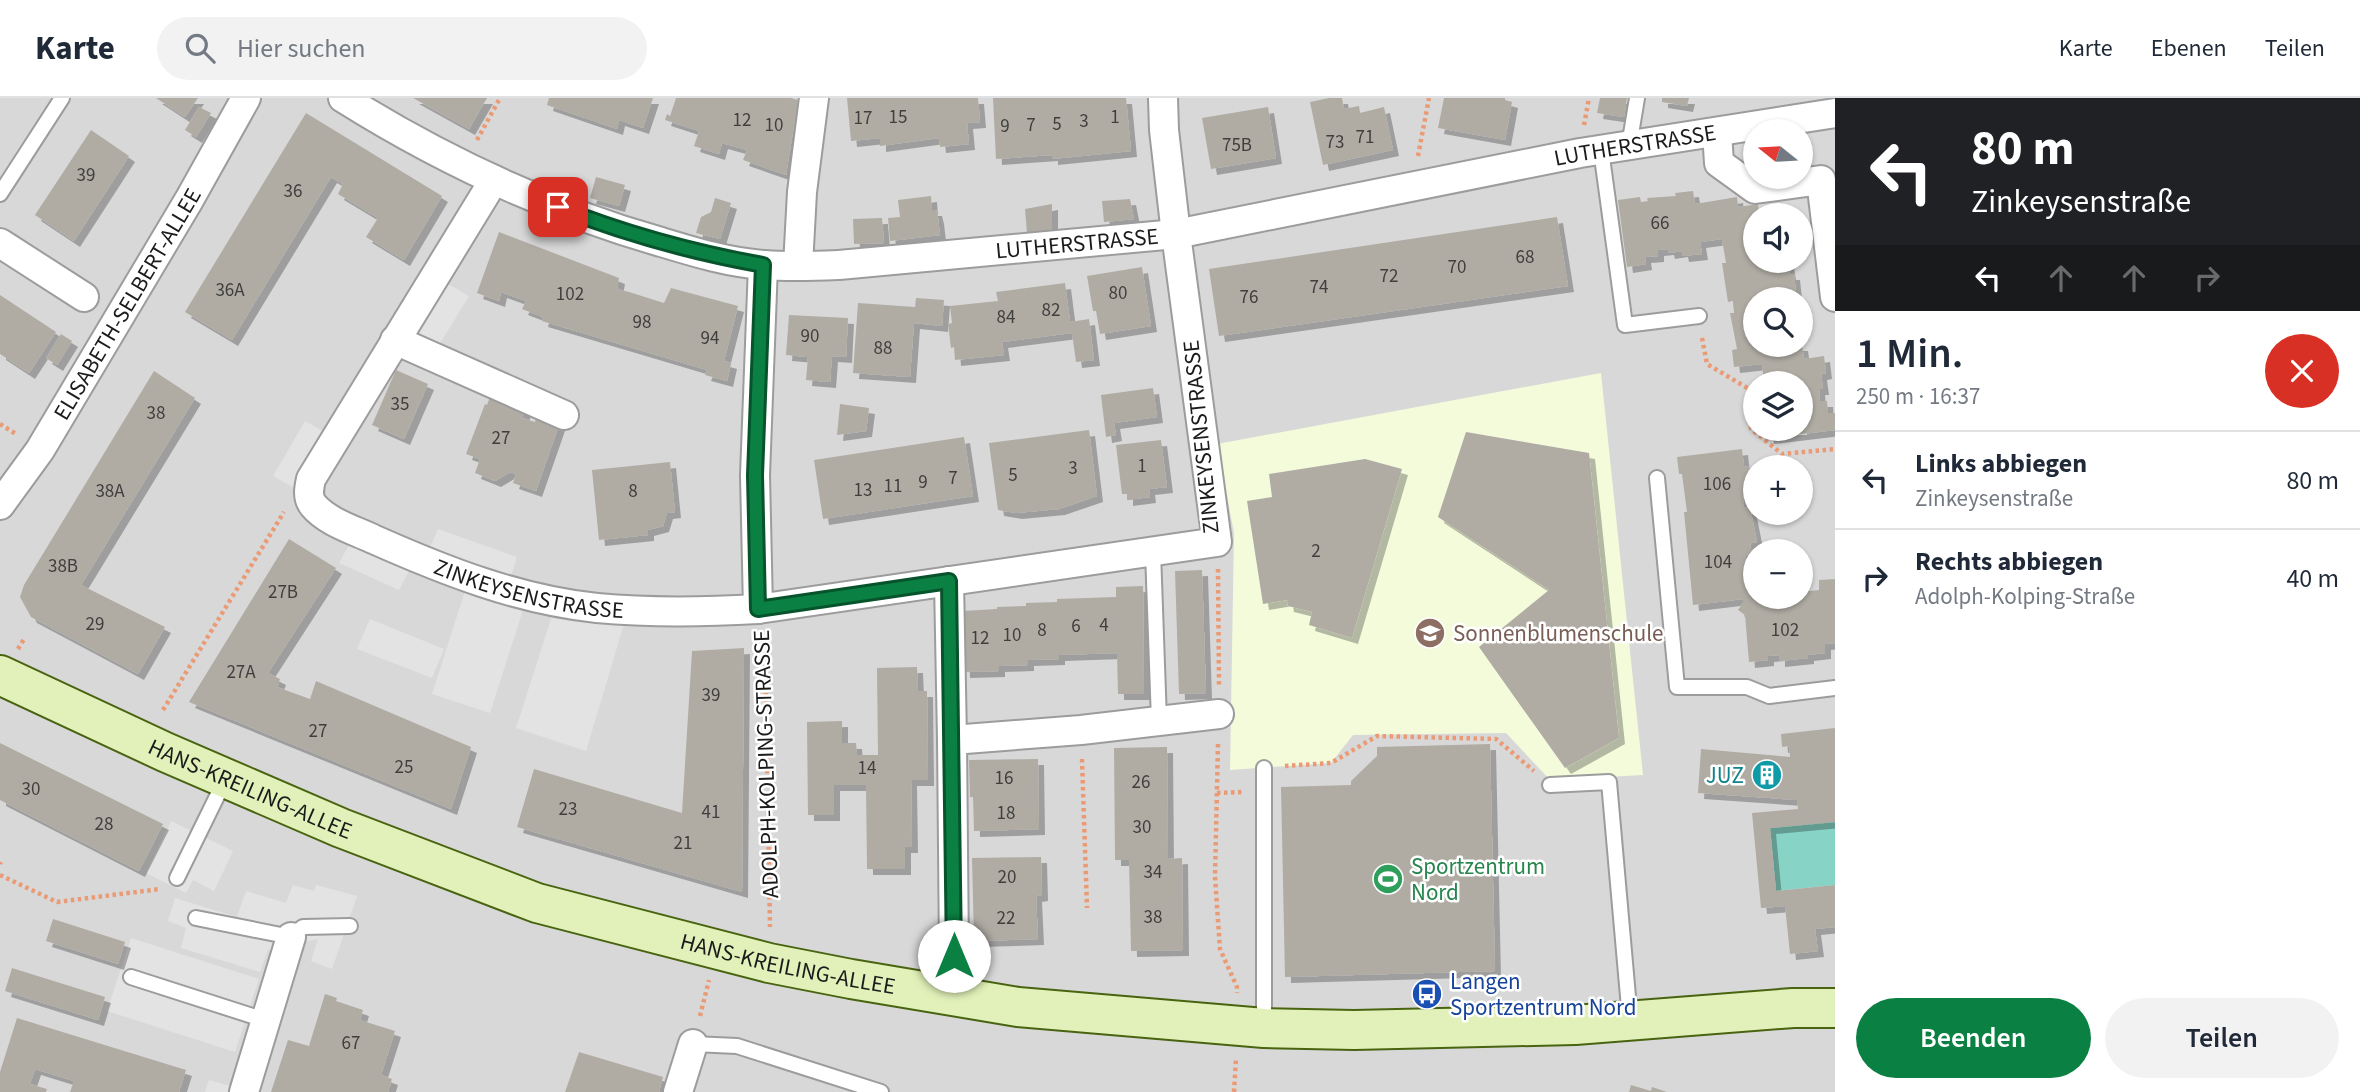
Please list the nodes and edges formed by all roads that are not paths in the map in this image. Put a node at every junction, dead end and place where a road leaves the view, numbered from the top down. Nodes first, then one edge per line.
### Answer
1 (62, 98) edge
2 (246, 98) edge
3 (343, 98) edge
4 (814, 98) edge
5 (1163, 98) edge
6 (1637, 98) edge
7 (1835, 113) edge
8 (1717, 132) junction
9 (1615, 148) junction
10 (494, 180) junction
11 (0, 194) edge
12 (1176, 233) junction
13 (0, 243) edge
14 (763, 265) junction
15 (798, 266) junction
16 (84, 297) dead end
17 (1835, 297) edge
18 (1699, 316) road end
19 (395, 340) junction
20 (564, 415) dead end
21 (1657, 478) dead end
22 (0, 505) edge
23 (1153, 552) junction
24 (949, 581) junction
25 (758, 609) junction
26 (0, 676) edge
27 (1835, 688) edge
28 (1219, 714) road end
29 (1159, 721) junction
30 (952, 740) junction
31 (1264, 768) road end
32 (226, 778) junction
33 (1550, 785) road end
34 (177, 878) road end
35 (196, 918) dead end
36 (350, 926) dead end
37 (291, 937) junction
38 (954, 956) dead end
39 (131, 977) dead end
40 (1835, 1008) edge
41 (265, 1020) junction
42 (1630, 1021) junction
43 (1264, 1028) junction
44 (693, 1044) joint
45 (244, 1092) edge
46 (678, 1092) edge
47 (881, 1092) edge

1 - 11 lane
2 - 22 street, ELISABETH-SELBERT-ALLEE
3 - 10 street, LUTHERSTRASSE
4 - 15 street
5 - 12 street, ZINKEYSENSTRASSE
6 - 9 lane
7 - 8 street, LUTHERSTRASSE
8 - 9 street, LUTHERSTRASSE
8 - 17 street
9 - 12 street, LUTHERSTRASSE
9 - 18 lane
10 - 14 street, LUTHERSTRASSE
10 - 19 street
12 - 15 street, LUTHERSTRASSE
12 - 23 street, ZINKEYSENSTRASSE
13 - 16 street
14 - 15 street, LUTHERSTRASSE
14 - 25 street, ADOLPH-KOLPING-STRASSE
19 - 20 street
19 - 25 street, ZINKEYSENSTRASSE
21 - 27 lane
23 - 24 street, ZINKEYSENSTRASSE
23 - 29 lane
24 - 25 street, ZINKEYSENSTRASSE
24 - 30 street
26 - 32 street, HANS-KREILING-ALLEE
28 - 29 street
29 - 30 street
30 - 38 street
31 - 43 lane
32 - 34 lane
32 - 43 street, HANS-KREILING-ALLEE
33 - 42 lane
35 - 37 lane
36 - 37 lane
37 - 41 street
39 - 41 lane
40 - 42 street, HANS-KREILING-ALLEE
41 - 45 street
42 - 43 street, HANS-KREILING-ALLEE
44 - 46 street
44 - 47 lane

